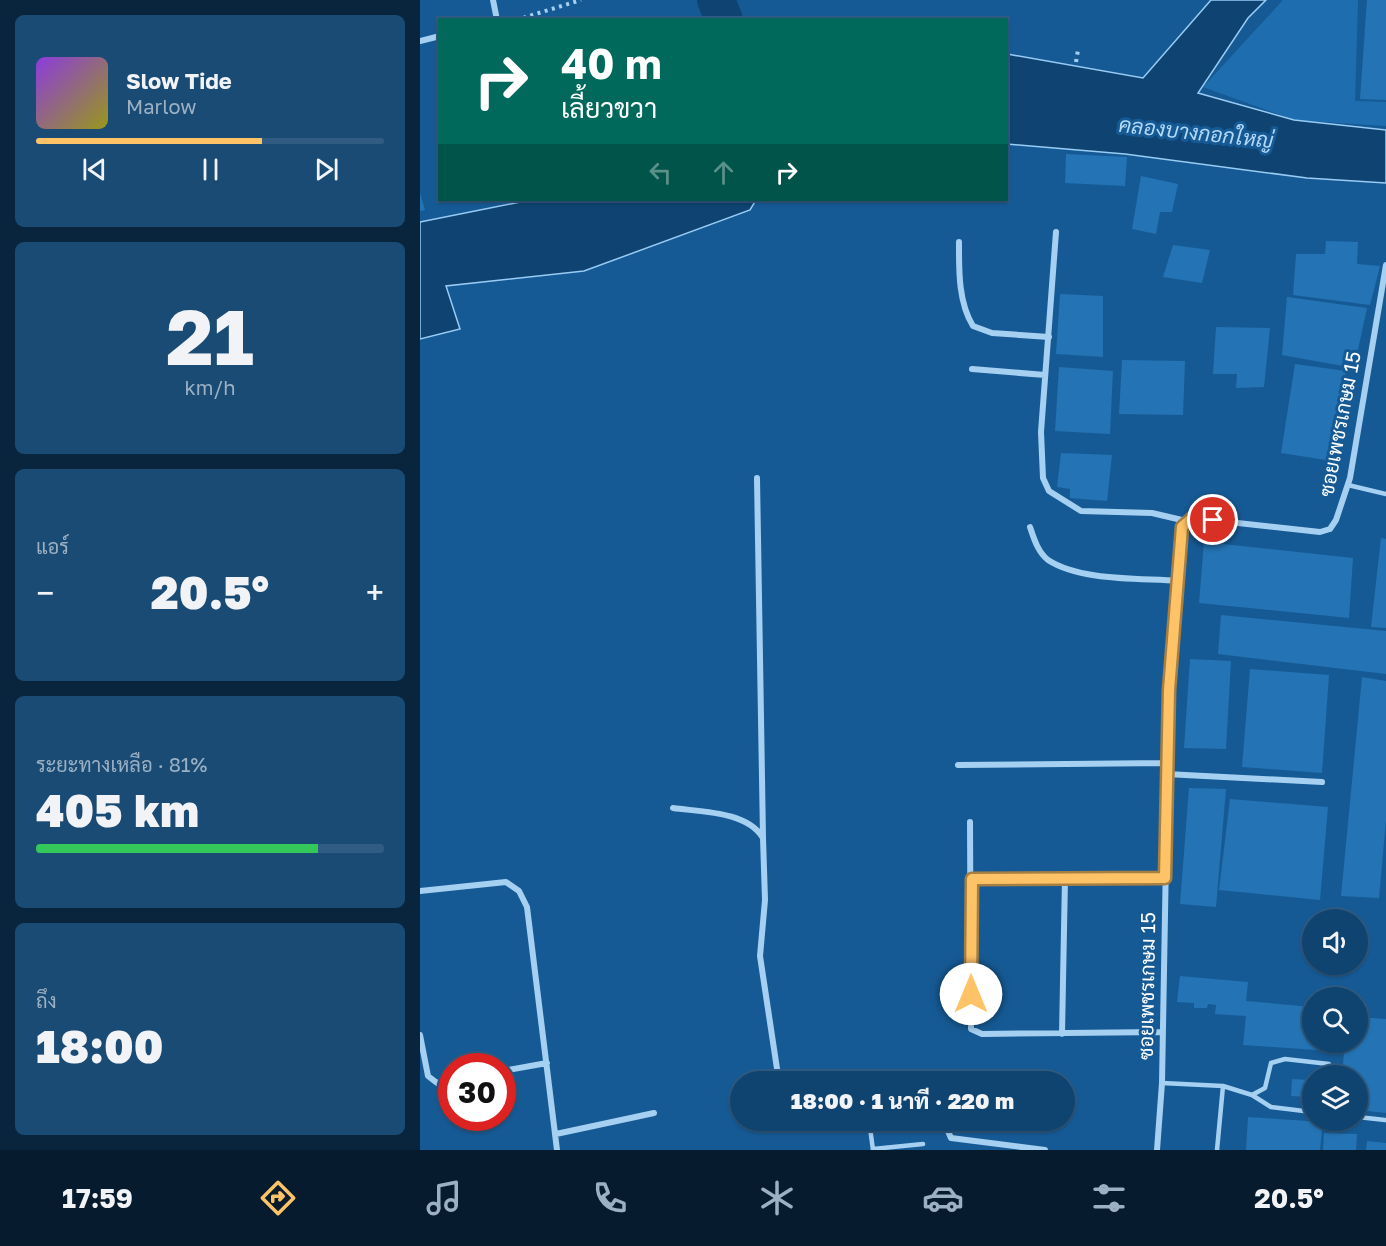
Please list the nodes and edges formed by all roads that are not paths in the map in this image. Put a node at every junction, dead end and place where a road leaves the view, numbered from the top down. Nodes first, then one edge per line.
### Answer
1 (493, 0) edge
2 (497, 18) edge
3 (438, 36) edge
4 (420, 41) edge
5 (1056, 232) dead end
6 (959, 242) dead end
7 (1386, 265) edge
8 (1049, 337) junction
9 (972, 369) dead end
10 (1046, 375) junction
11 (757, 478) dead end
12 (1348, 485) junction
13 (1386, 494) edge
14 (1186, 521) junction
15 (1030, 527) dead end
16 (1178, 581) junction
17 (1166, 763) junction
18 (958, 765) dead end
19 (1166, 774) junction
20 (1322, 782) dead end
21 (673, 808) dead end
22 (970, 822) dead end
23 (763, 838) junction
24 (1065, 878) junction
25 (1165, 878) junction
26 (972, 879) junction
27 (420, 891) edge
28 (1163, 1032) junction
29 (1062, 1034) junction
30 (420, 1035) edge
31 (546, 1063) junction
32 (1329, 1064) dead end
33 (516, 1068) edge
34 (777, 1071) edge
35 (438, 1083) edge
36 (1162, 1083) junction
37 (1223, 1086) junction
38 (1252, 1095) junction
39 (1302, 1111) edge
40 (654, 1113) dead end
41 (1368, 1118) edge
42 (1385, 1120) edge
43 (871, 1131) edge
44 (948, 1131) edge
45 (556, 1134) junction
46 (923, 1144) dead end
47 (910, 1148) edge
48 (873, 1149) edge
49 (557, 1150) edge
50 (1045, 1150) edge
51 (1157, 1150) edge
52 (1217, 1150) edge

1 - 2 street
3 - 4 street
5 - 8 street
6 - 8 street
7 - 12 street, ซอยเพชรเกษม 15
8 - 10 street
9 - 10 street
10 - 14 street
11 - 23 street
12 - 13 lane
12 - 14 street, ซอยเพชรเกษม 15
14 - 16 street, ซอยเพชรเกษม 15
15 - 16 street
16 - 17 street, ซอยเพชรเกษม 15
17 - 18 street
17 - 19 street, ซอยเพชรเกษม 15
19 - 20 street
19 - 25 street, ซอยเพชรเกษม 15
21 - 23 street
22 - 26 street
23 - 34 street
24 - 25 street
24 - 26 street
24 - 29 street
25 - 28 street, ซอยเพชรเกษม 15
26 - 29 street
27 - 31 street
28 - 29 street
28 - 36 street, ซอยเพชรเกษม 15
30 - 35 street
31 - 33 street
31 - 45 street
32 - 38 lane
36 - 37 lane
36 - 51 street, ซอยเพชรเกษม 15
37 - 38 lane
37 - 52 lane
38 - 39 lane
40 - 45 street
41 - 42 lane
43 - 48 lane
44 - 50 street
45 - 49 street
46 - 47 lane
47 - 48 lane

